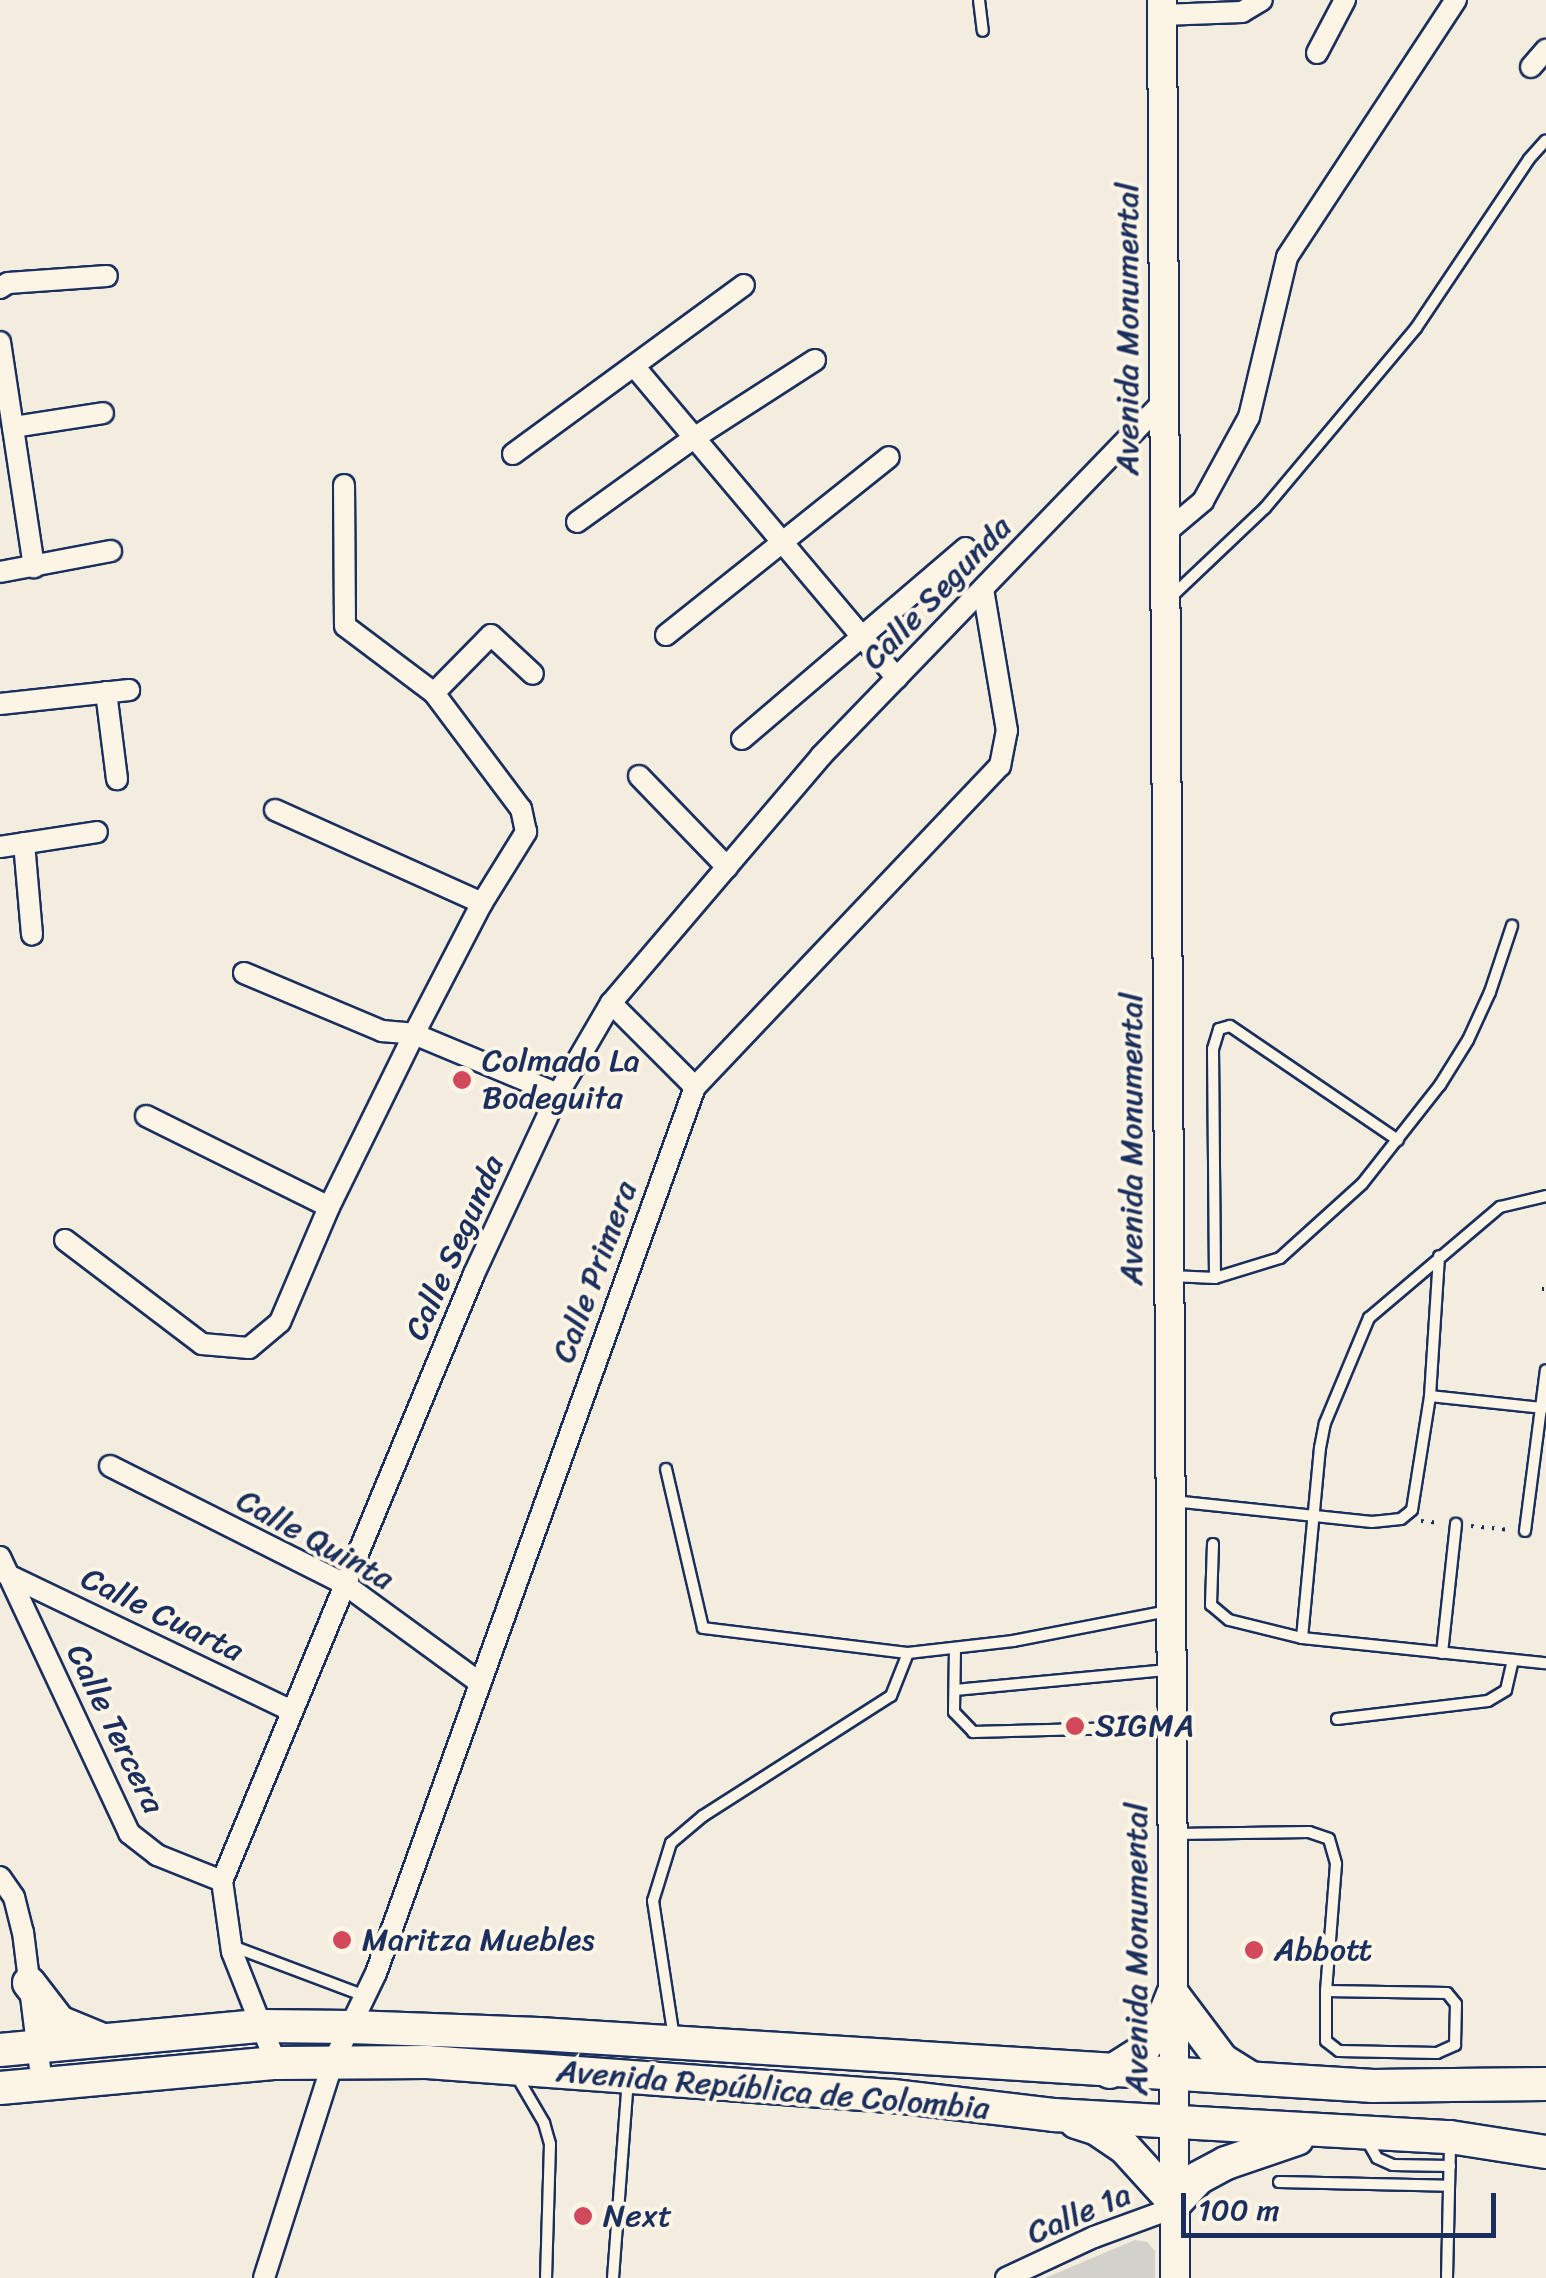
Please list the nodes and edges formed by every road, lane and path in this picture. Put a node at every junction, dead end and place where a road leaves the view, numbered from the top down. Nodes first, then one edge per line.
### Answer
1 (979, 0) edge
2 (1262, 0) edge
3 (1345, 0) edge
4 (1456, 0) edge
5 (1162, 7) edge
6 (983, 31) dead end
7 (1546, 50) edge
8 (1317, 53) dead end
9 (1532, 67) dead end
10 (1546, 140) edge
11 (107, 276) dead end
12 (744, 285) dead end
13 (0, 288) edge
14 (0, 342) edge
15 (815, 360) dead end
16 (634, 366) junction
17 (1163, 402) junction
18 (103, 413) dead end
19 (13, 427) junction
20 (694, 438) junction
21 (513, 454) dead end
22 (889, 457) dead end
23 (344, 484) dead end
24 (577, 522) dead end
25 (1165, 532) junction
26 (784, 544) junction
27 (966, 548) dead end
28 (111, 551) dead end
29 (34, 567) junction
30 (0, 572) edge
31 (984, 589) junction
32 (1164, 604) junction
33 (666, 635) dead end
34 (860, 636) junction
35 (533, 674) dead end
36 (897, 678) junction
37 (129, 690) dead end
38 (106, 692) junction
39 (434, 693) junction
40 (0, 704) edge
41 (742, 739) dead end
42 (639, 776) dead end
43 (117, 779) dead end
44 (275, 810) dead end
45 (97, 832) dead end
46 (24, 844) junction
47 (0, 847) edge
48 (727, 867) junction
49 (482, 904) junction
50 (1512, 926) dead end
51 (32, 935) dead end
52 (244, 974) dead end
53 (612, 1003) junction
54 (414, 1034) junction
55 (694, 1087) junction
56 (558, 1094) junction
57 (146, 1116) dead end
58 (1398, 1140) junction
59 (1546, 1196) edge
60 (330, 1207) junction
61 (65, 1240) dead end
62 (1439, 1256) junction
63 (1168, 1276) junction
64 (1215, 1278) junction
65 (1546, 1370) edge
66 (1430, 1396) junction
67 (1542, 1408) edge
68 (110, 1466) dead end
69 (666, 1469) dead end
70 (1169, 1501) junction
71 (1313, 1516) junction
72 (1402, 1518) junction
73 (1456, 1524) junction
74 (1526, 1531) joint
75 (1212, 1544) dead end
76 (3, 1566) edge
77 (343, 1583) junction
78 (1170, 1610) junction
79 (1302, 1638) junction
80 (954, 1648) junction
81 (908, 1653) junction
82 (1442, 1653) junction
83 (1513, 1660) junction
84 (1546, 1663) edge
85 (1170, 1670) junction
86 (480, 1683) junction
87 (955, 1690) junction
88 (292, 1711) junction
89 (1337, 1719) dead end
90 (1171, 1727) junction
91 (1172, 1834) junction
92 (0, 1877) edge
93 (222, 1882) junction
94 (7, 1900) edge
95 (232, 1946) junction
96 (29, 1983) junction
97 (1326, 1990) junction
98 (366, 1996) junction
99 (1173, 1996) junction
100 (261, 2026) junction
101 (351, 2027) junction
102 (548, 2034) junction
103 (104, 2041) junction
104 (674, 2044) junction
105 (37, 2046) junction
106 (0, 2050) edge
107 (334, 2062) junction
108 (276, 2063) junction
109 (510, 2066) junction
110 (546, 2068) junction
111 (1110, 2072) junction
112 (629, 2076) junction
113 (1174, 2076) junction
114 (1253, 2080) junction
115 (42, 2084) junction
116 (1546, 2084) edge
117 (0, 2088) edge
118 (1054, 2115) junction
119 (1173, 2121) junction
120 (1326, 2133) junction
121 (1450, 2152) junction
122 (1546, 2152) edge
123 (1279, 2182) dead end
124 (1449, 2186) junction
125 (1176, 2205) junction
126 (264, 2278) edge
127 (546, 2278) edge
128 (613, 2278) edge
129 (1006, 2278) edge
130 (1175, 2278) edge
131 (1447, 2278) edge

1 - 6 lane
2 - 5 street
3 - 8 street
4 - 25 street
5 - 17 main road, Avenida Monumental
7 - 9 street
10 - 32 lane
11 - 13 street
12 - 16 street
14 - 19 street
15 - 20 street
16 - 20 street
16 - 21 street
17 - 25 main road, Avenida Monumental
17 - 31 street, Calle Segunda
18 - 19 street
19 - 29 street
20 - 24 street
20 - 26 street
22 - 26 street
23 - 39 street
25 - 32 main road, Avenida Monumental
26 - 33 street
26 - 34 street
27 - 34 street
28 - 29 street
29 - 30 street
31 - 36 street, Calle Segunda
31 - 55 street, Calle Primera
32 - 63 main road, Avenida Monumental
34 - 36 street
34 - 41 street
35 - 39 street
36 - 48 street, Calle Segunda
37 - 38 street
38 - 40 street
38 - 43 street
39 - 49 street
42 - 48 street
44 - 49 street
45 - 46 street
46 - 47 street
46 - 51 street
48 - 53 street, Calle Segunda
49 - 54 street
50 - 58 lane
52 - 54 street
53 - 55 street
53 - 56 street, Calle Segunda
54 - 56 street
54 - 60 street
55 - 86 street, Calle Primera
56 - 77 street, Calle Segunda
57 - 60 street
58 - 64 lane
58 - 64 lane
59 - 62 lane
60 - 61 street
62 - 66 lane
62 - 71 lane
63 - 64 lane
63 - 70 main road, Avenida Monumental
65 - 67 lane
66 - 67 lane
66 - 72 lane
67 - 74 lane
68 - 77 street, Calle Quinta
69 - 81 lane
70 - 71 lane
70 - 78 main road, Avenida Monumental
71 - 72 lane
71 - 79 lane
72 - 73 path
73 - 74 path
73 - 82 lane
75 - 79 lane
76 - 88 street, Calle Cuarta
76 - 93 street, Calle Tercera
77 - 86 street, Calle Quinta
77 - 88 street, Calle Segunda
78 - 80 lane
78 - 85 main road, Avenida Monumental
79 - 82 lane
80 - 81 lane
80 - 87 lane
81 - 104 lane
82 - 83 lane
83 - 84 lane
83 - 89 lane
85 - 87 lane
85 - 90 main road, Avenida Monumental
86 - 98 street, Calle Primera
87 - 90 lane
88 - 93 street, Calle Segunda
90 - 91 main road, Avenida Monumental
91 - 97 lane
91 - 99 main road, Avenida Monumental
92 - 94 street
93 - 95 street
94 - 96 street
95 - 98 lane
95 - 100 street
96 - 103 main road
96 - 105 street
97 - 97 lane
98 - 101 street, Calle Primera
99 - 111 main road
99 - 113 main road, Avenida Monumental
99 - 114 main road
100 - 101 main road, Avenida República de Colombia
100 - 103 main road, Avenida República de Colombia
100 - 108 street
101 - 102 main road, Avenida República de Colombia
101 - 107 street, Calle Primera
102 - 104 main road, Avenida República de Colombia
102 - 110 main road
103 - 105 main road, Avenida República de Colombia
104 - 111 main road, Avenida República de Colombia
105 - 106 main road, Avenida República de Colombia
105 - 115 street
107 - 108 main road, Avenida República de Colombia
107 - 109 main road, Avenida República de Colombia
107 - 126 street, Calle Primera
108 - 115 main road, Avenida República de Colombia
109 - 110 main road, Avenida República de Colombia
109 - 127 lane
110 - 112 main road, Avenida República de Colombia
111 - 113 main road, Avenida República de Colombia
112 - 118 main road, Avenida República de Colombia
112 - 128 lane
113 - 114 main road, Avenida República de Colombia
113 - 119 main road, Avenida Monumental
114 - 116 main road, Avenida República de Colombia
115 - 117 main road, Avenida República de Colombia
118 - 119 main road, Avenida República de Colombia
118 - 125 main road
119 - 120 main road, Avenida República de Colombia
119 - 125 main road, Avenida Monumental
120 - 121 main road, Avenida República de Colombia
120 - 125 main road
121 - 122 main road, Avenida República de Colombia
121 - 124 lane
123 - 124 lane
124 - 131 lane
125 - 129 street, Calle 1a
125 - 130 main road, Avenida Monumental

